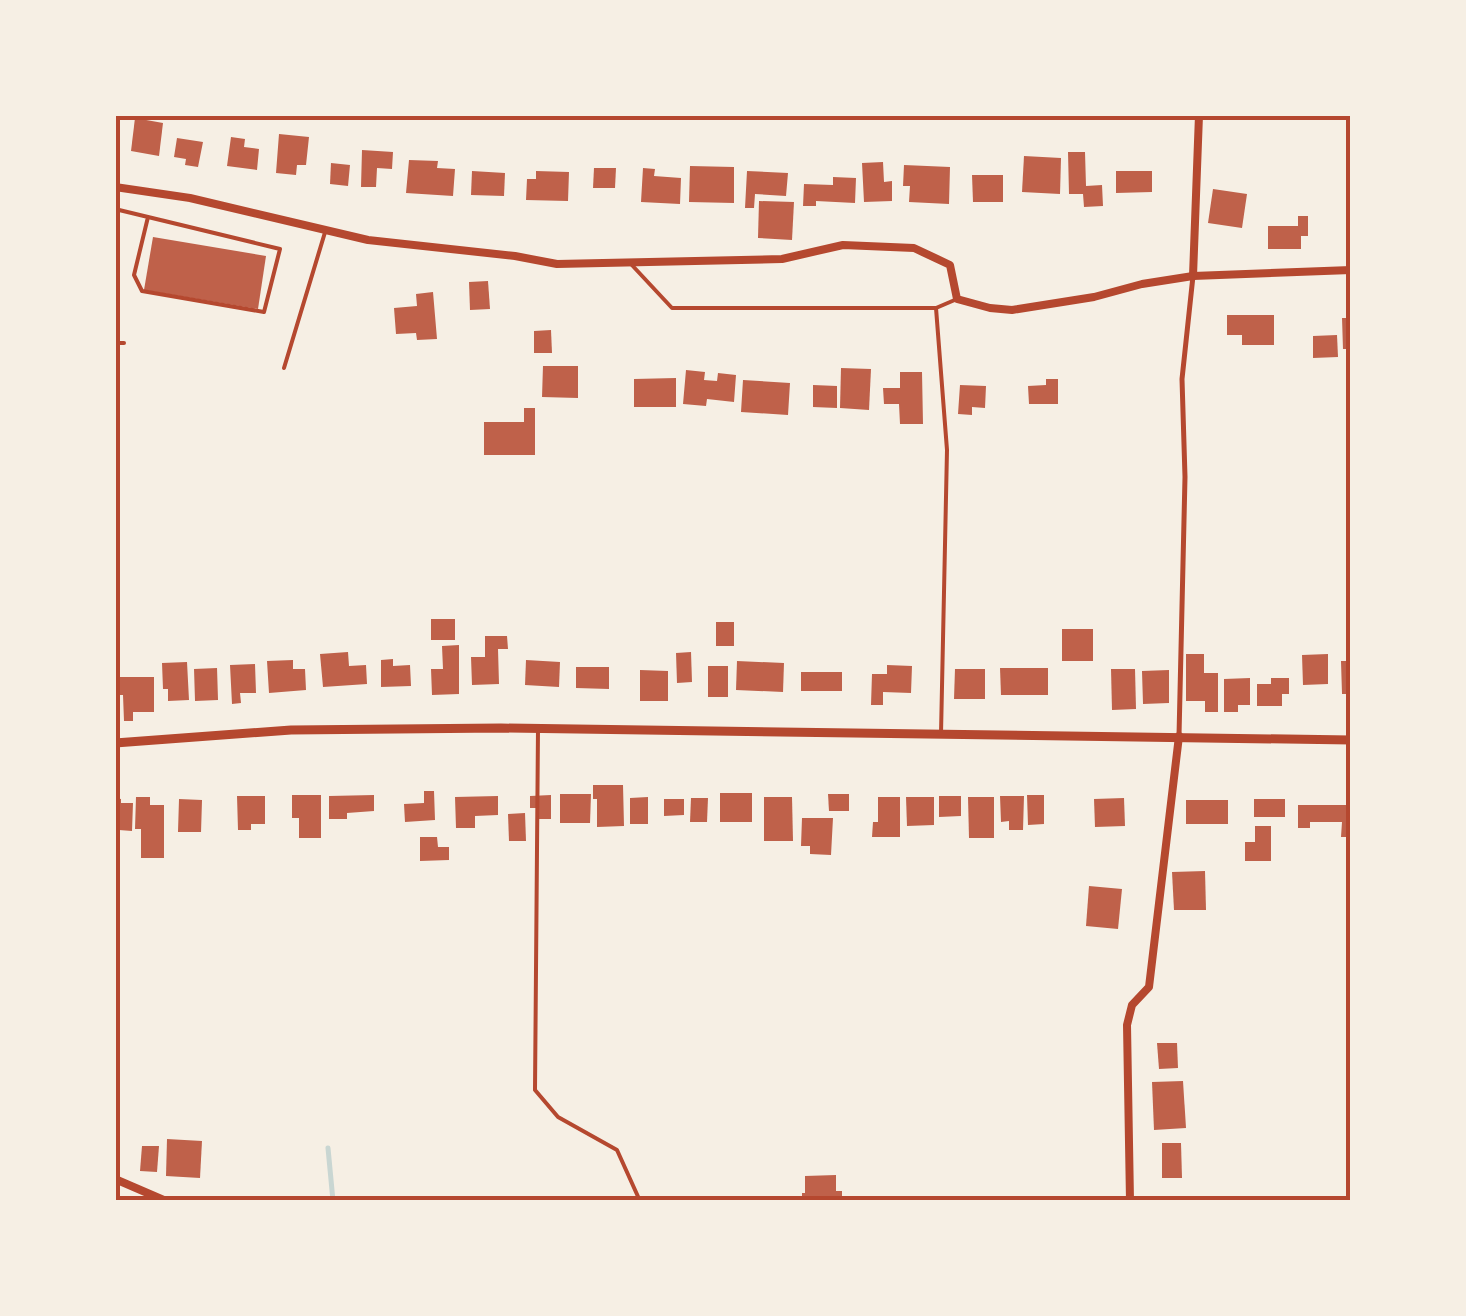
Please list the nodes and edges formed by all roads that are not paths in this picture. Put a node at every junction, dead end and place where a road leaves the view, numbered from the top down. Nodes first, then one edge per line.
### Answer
1 (1199, 115) edge
2 (115, 187) edge
3 (115, 209) edge
4 (148, 217) junction
5 (326, 230) junction
6 (630, 262) junction
7 (1351, 270) edge
8 (1193, 276) junction
9 (956, 299) junction
10 (936, 308) junction
11 (115, 342) edge
12 (124, 343) dead end
13 (284, 368) dead end
14 (538, 729) junction
15 (941, 734) junction
16 (1179, 736) junction
17 (1351, 740) edge
18 (115, 743) edge
19 (115, 1179) edge
20 (166, 1201) edge
21 (640, 1201) edge
22 (1130, 1201) edge

1 - 8 street
2 - 5 street
3 - 4 lane
4 - 4 lane
5 - 6 street
5 - 13 lane
6 - 9 street
6 - 10 lane
7 - 8 street
8 - 9 street
8 - 16 street
9 - 10 lane
10 - 15 lane
11 - 12 lane
14 - 15 street
14 - 18 street
14 - 21 lane
15 - 16 street
16 - 17 street
16 - 22 street
19 - 20 street

